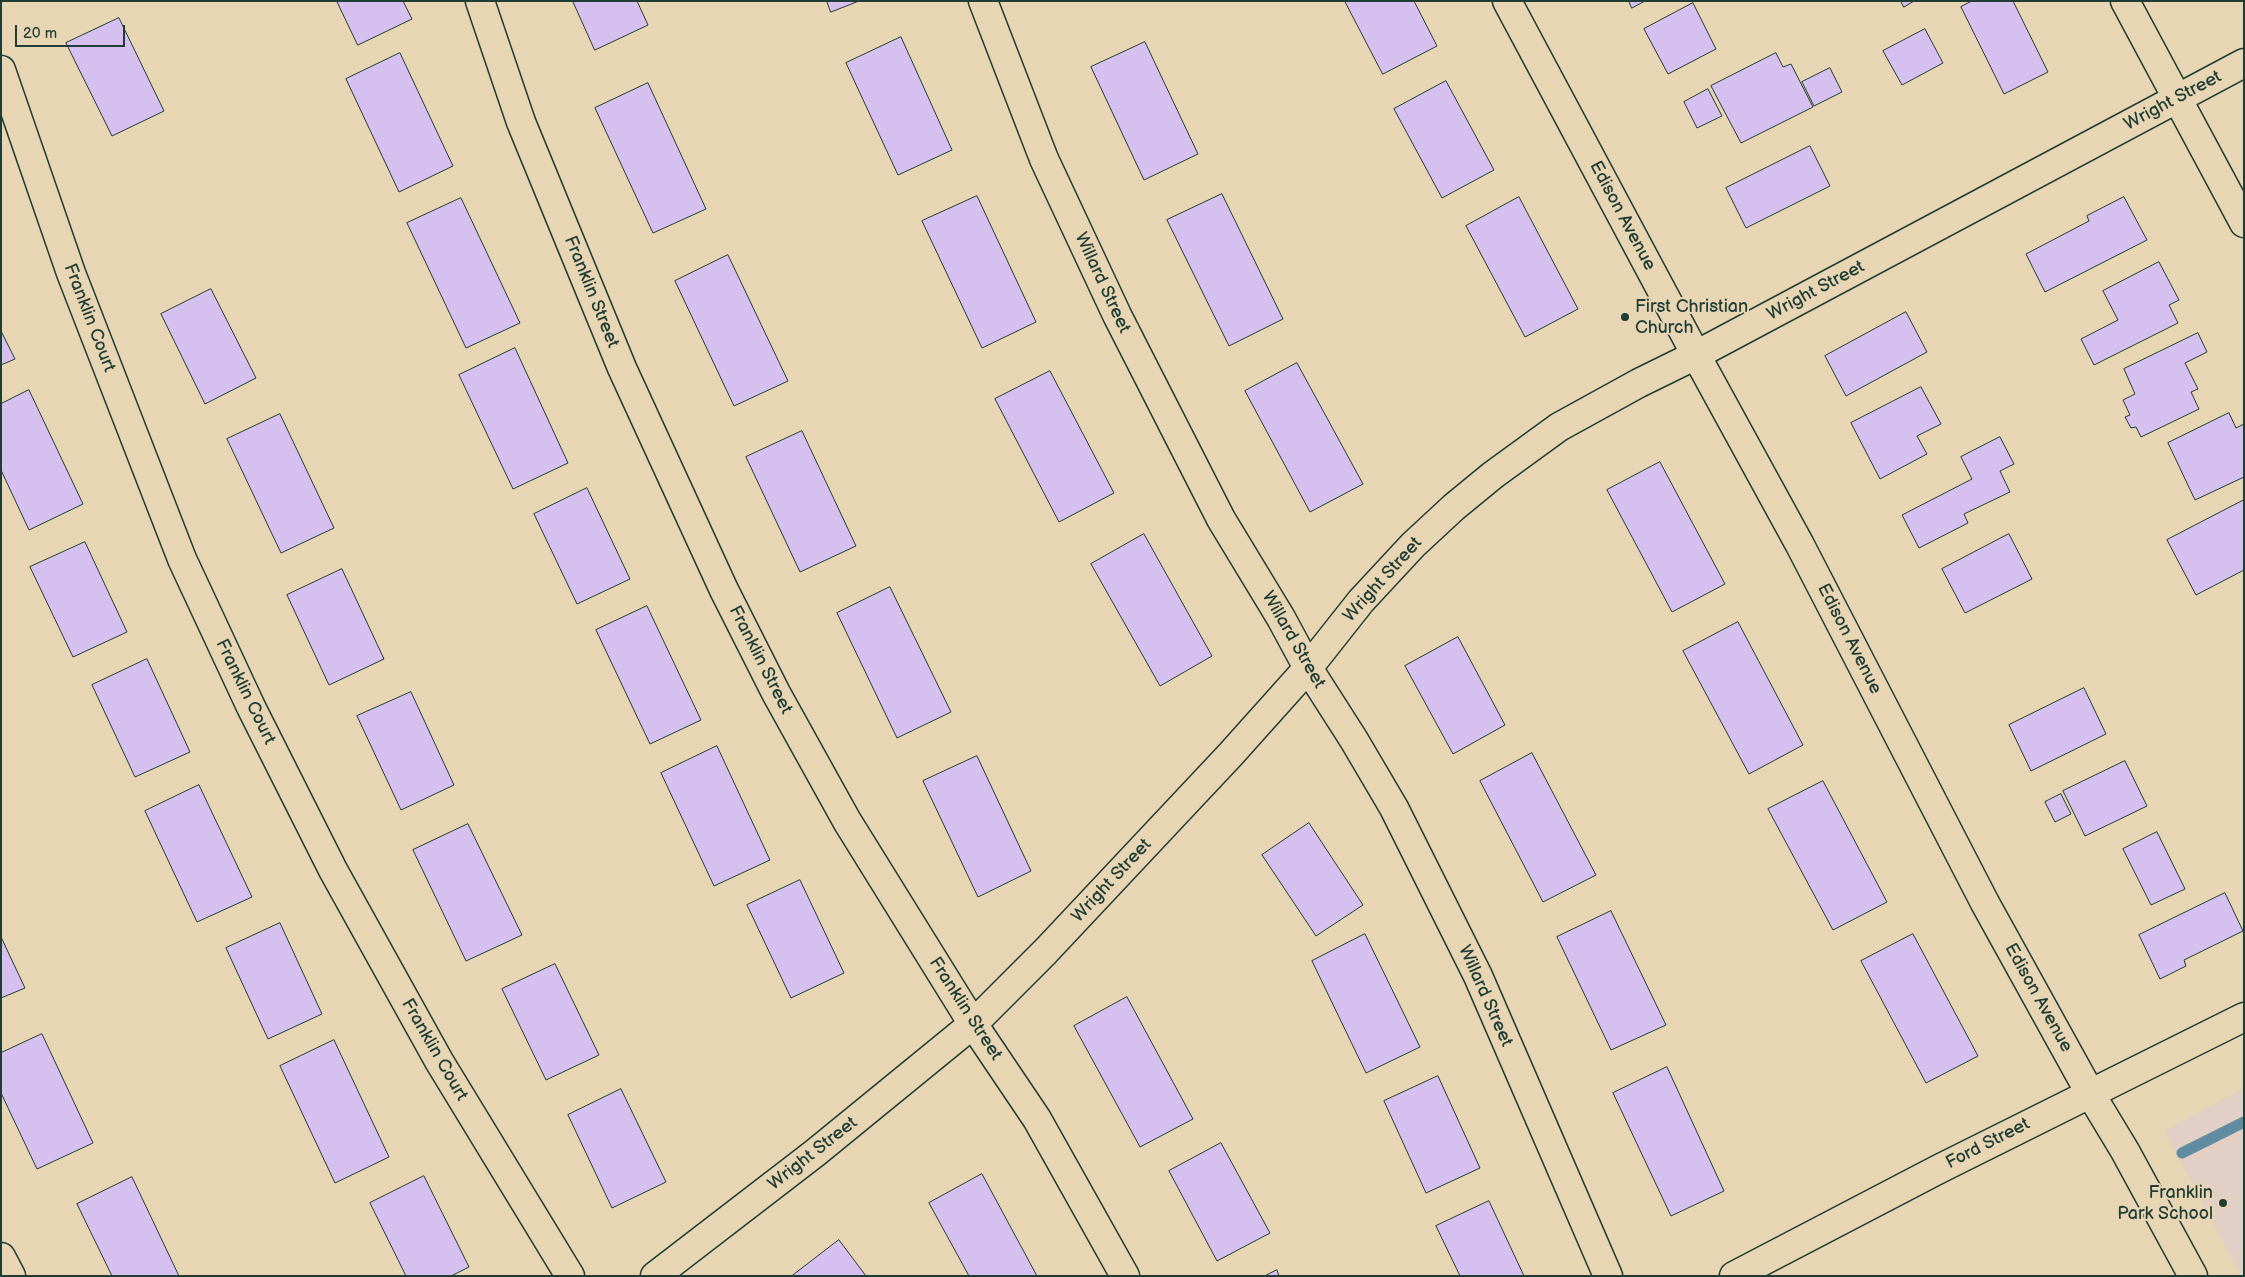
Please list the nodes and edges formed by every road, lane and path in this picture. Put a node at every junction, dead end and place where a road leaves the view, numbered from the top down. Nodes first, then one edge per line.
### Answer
1 (480, 1) edge
2 (982, 1) edge
3 (1508, 1) edge
4 (2125, 1) edge
5 (2244, 63) edge
6 (1, 70) edge
7 (2176, 99) junction
8 (2244, 223) edge
9 (1696, 355) junction
10 (1308, 668) junction
11 (2244, 1017) edge
12 (973, 1024) junction
13 (2090, 1093) junction
14 (1, 1257) edge
15 (11, 1276) edge
16 (570, 1276) edge
17 (655, 1276) edge
18 (1125, 1276) edge
19 (1608, 1276) edge
20 (1734, 1276) edge
21 (2193, 1276) edge

1 - 12 street, Franklin Street
2 - 10 street, Willard Street
3 - 9 street, Edison Avenue
4 - 7 street
5 - 7 street, Wright Street
6 - 16 street, Franklin Court
7 - 8 street
7 - 9 street, Wright Street
9 - 10 street, Wright Street
9 - 13 street, Edison Avenue
10 - 12 street, Wright Street
10 - 19 street, Willard Street
11 - 13 street, Ford Street
12 - 17 street, Wright Street
12 - 18 street, Franklin Street
13 - 20 street, Ford Street
13 - 21 street, Edison Avenue
14 - 15 street

